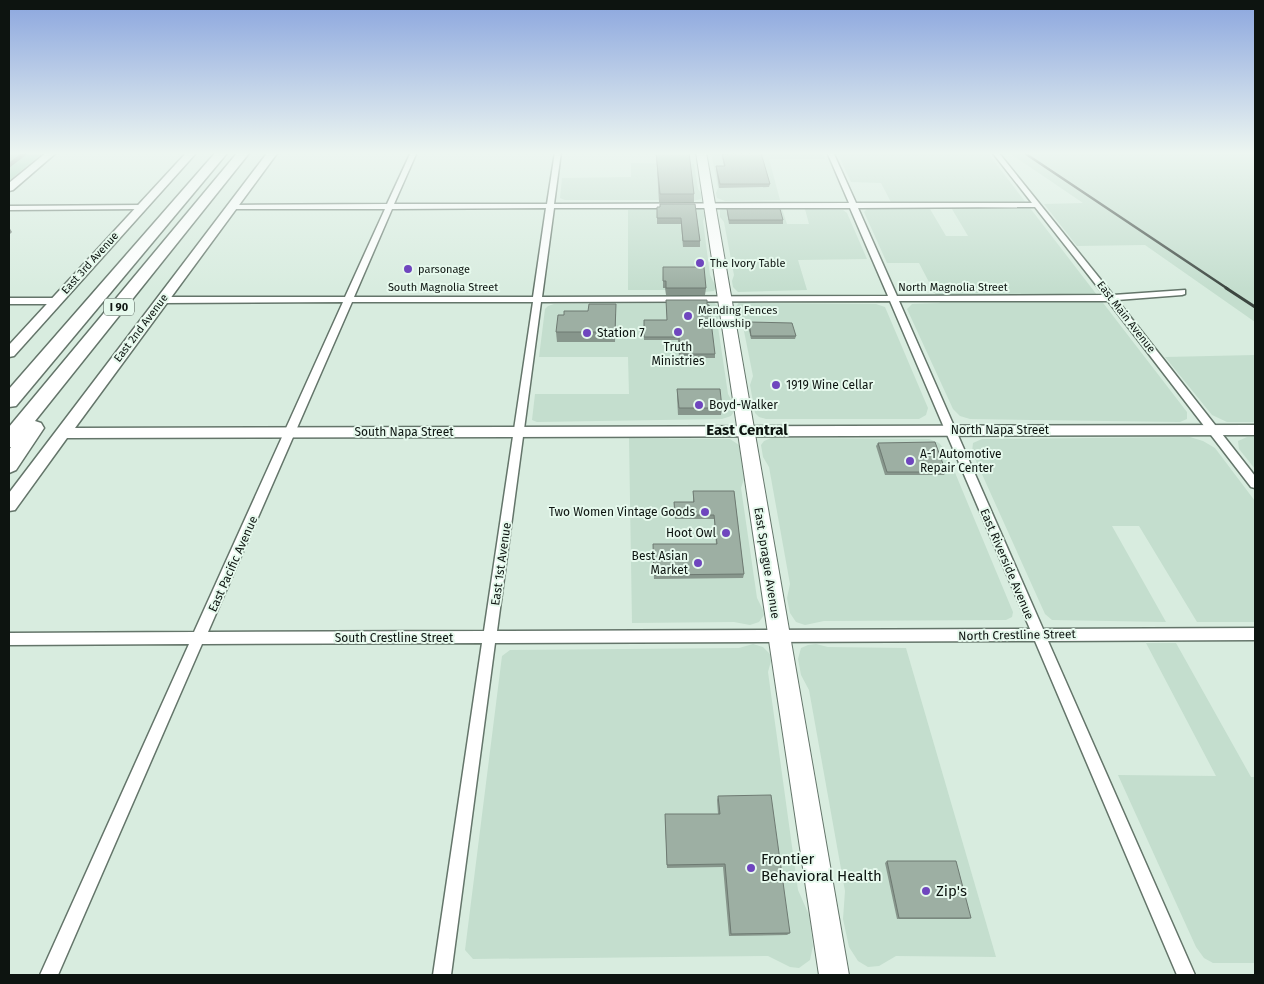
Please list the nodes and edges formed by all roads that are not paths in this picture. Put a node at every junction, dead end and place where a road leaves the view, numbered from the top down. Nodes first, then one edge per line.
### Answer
1 (150, 198) edge
2 (183, 198) edge
3 (206, 198) edge
4 (239, 198) edge
5 (394, 198) edge
6 (552, 198) edge
7 (709, 198) edge
8 (850, 198) edge
9 (1032, 198) edge
10 (551, 205) junction
11 (853, 205) junction
12 (1038, 205) junction
13 (390, 206) junction
14 (710, 206) junction
15 (232, 207) junction
16 (9, 208) edge
17 (141, 208) junction
18 (1182, 292) dead end
19 (724, 298) junction
20 (893, 298) junction
21 (1110, 298) junction
22 (350, 299) junction
23 (538, 299) junction
24 (162, 300) junction
25 (9, 301) edge
26 (56, 301) junction
27 (9, 353) edge
28 (42, 362) junction
29 (64, 373) junction
30 (9, 393) edge
31 (9, 401) edge
32 (746, 430) junction
33 (949, 430) junction
34 (1213, 430) junction
35 (1255, 430) edge
36 (520, 431) junction
37 (291, 432) junction
38 (62, 433) junction
39 (9, 440) edge
40 (9, 465) edge
41 (1255, 484) edge
42 (9, 505) edge
43 (1037, 634) junction
44 (1255, 634) edge
45 (779, 636) junction
46 (199, 638) junction
47 (490, 638) junction
48 (9, 639) edge
49 (49, 975) edge
50 (442, 975) edge
51 (834, 975) edge
52 (1186, 975) edge

1 - 17 street, East 3rd Avenue
2 - 28 highway, I 90
3 - 29 highway, I 90
4 - 15 street, East 2nd Avenue
5 - 13 street, East Pacific Avenue
6 - 10 street, East 1st Avenue
7 - 14 main road, East Sprague Avenue
8 - 11 street, East Riverside Avenue
9 - 12 street, East Main Avenue
10 - 13 street
10 - 14 street
10 - 23 street, East 1st Avenue
11 - 12 street
11 - 14 street
11 - 20 street, East Riverside Avenue
12 - 21 street, East Main Avenue
13 - 15 street
13 - 22 street, East Pacific Avenue
14 - 19 main road, East Sprague Avenue
15 - 24 street, East 2nd Avenue
16 - 17 street
17 - 26 street, East 3rd Avenue
18 - 21 street, North Magnolia Street
19 - 20 street, North Magnolia Street
19 - 23 street, South Magnolia Street
19 - 32 main road, East Sprague Avenue
20 - 21 street, North Magnolia Street
20 - 33 street, East Riverside Avenue
21 - 34 street, East Main Avenue
22 - 23 street, South Magnolia Street
22 - 24 street, South Magnolia Street
22 - 37 street, East Pacific Avenue
23 - 36 street, East 1st Avenue
24 - 38 street, East 2nd Avenue
25 - 26 street
26 - 27 street, East 3rd Avenue
28 - 30 highway
28 - 31 highway, I 90
29 - 39 highway, I 90
29 - 40 highway
32 - 33 street, North Napa Street
32 - 36 street, South Napa Street
32 - 45 main road, East Sprague Avenue
33 - 34 street, North Napa Street
33 - 43 street, East Riverside Avenue
34 - 35 street, North Napa Street
34 - 41 street, East Main Avenue
36 - 37 street, South Napa Street
36 - 47 street, East 1st Avenue
37 - 38 street, South Napa Street
37 - 46 street, East Pacific Avenue
38 - 42 street, East 2nd Avenue
43 - 44 street, North Crestline Street
43 - 45 street, North Crestline Street
43 - 52 street, East Riverside Avenue
45 - 47 street, South Crestline Street
45 - 51 main road, East Sprague Avenue
46 - 47 street, South Crestline Street
46 - 48 street, South Crestline Street
46 - 49 street, East Pacific Avenue
47 - 50 street, East 1st Avenue

